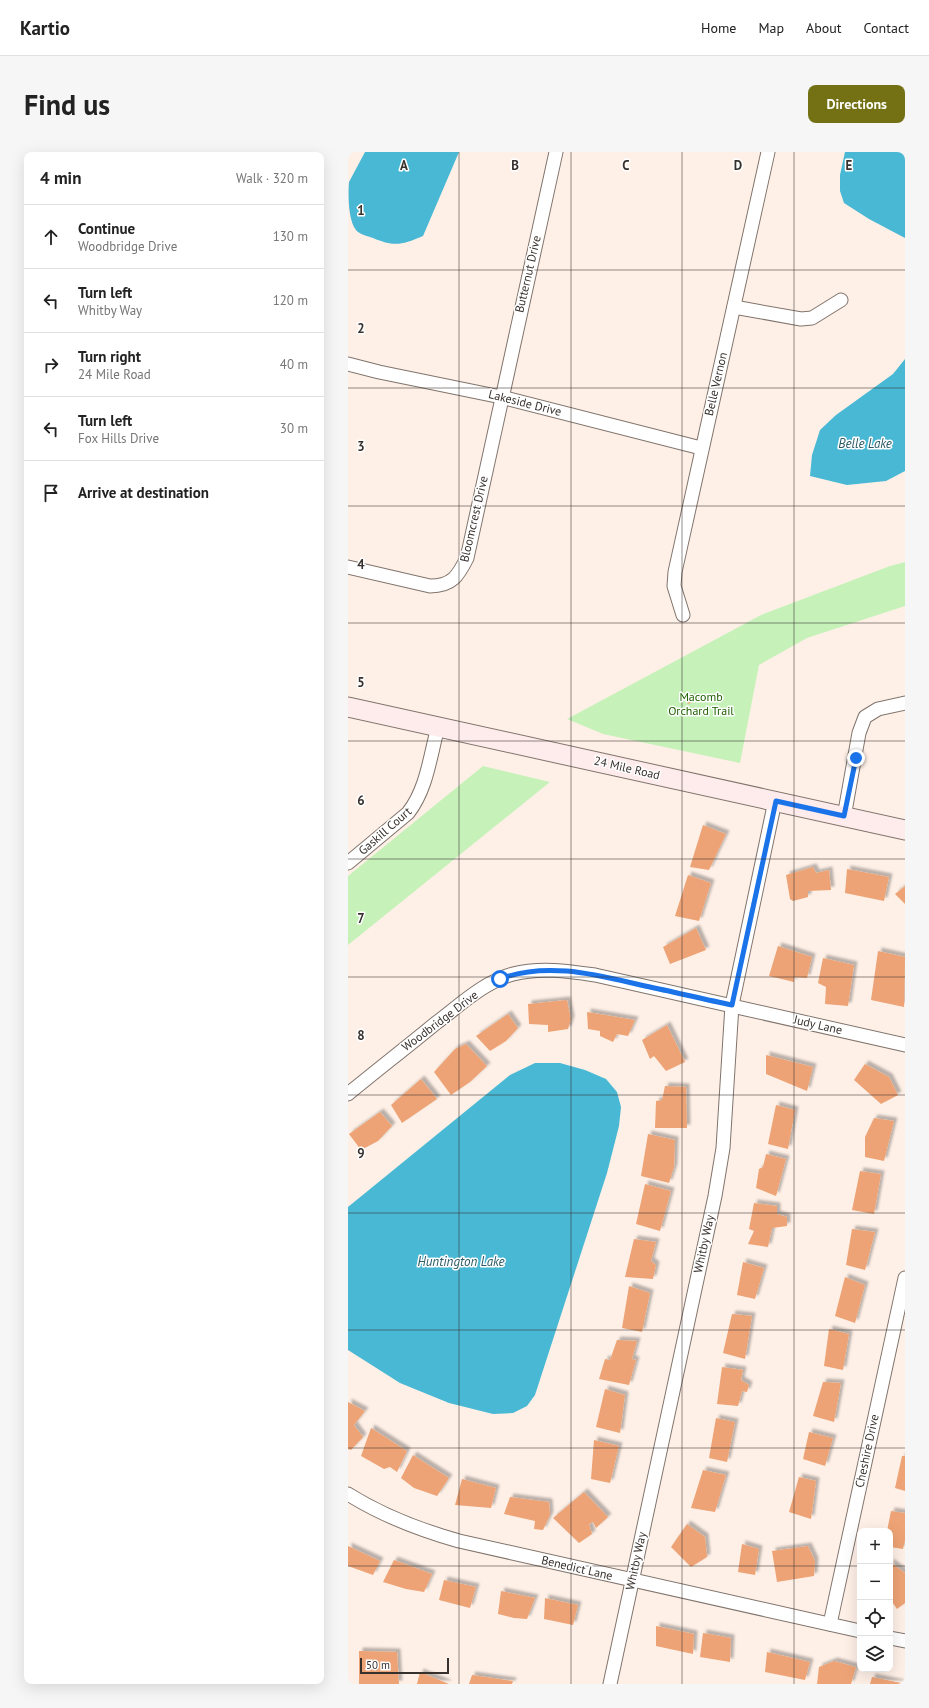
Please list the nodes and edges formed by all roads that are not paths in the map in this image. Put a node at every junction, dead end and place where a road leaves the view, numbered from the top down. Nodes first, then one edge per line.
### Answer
1 (556, 152) edge
2 (768, 152) edge
3 (841, 300) dead end
4 (734, 307) junction
5 (348, 364) edge
6 (501, 397) junction
7 (701, 448) junction
8 (348, 567) edge
9 (683, 615) dead end
10 (905, 703) edge
11 (348, 707) edge
12 (438, 727) junction
13 (776, 801) junction
14 (844, 816) junction
15 (905, 830) edge
16 (348, 863) edge
17 (732, 1005) junction
18 (905, 1045) edge
19 (348, 1094) edge
20 (905, 1278) edge
21 (348, 1494) edge
22 (632, 1580) junction
23 (830, 1624) junction
24 (857, 1630) edge
25 (893, 1639) edge
26 (905, 1641) edge
27 (610, 1684) edge

1 - 6 street, Butternut Drive
2 - 4 street, Belle Vernon
3 - 4 street
4 - 7 street, Belle Vernon
5 - 6 street, Lakeside Drive
6 - 7 street, Lakeside Drive
6 - 8 street, Bloomcrest Drive
7 - 9 street, Belle Vernon
10 - 14 street
11 - 12 street, 24 Mile Road
12 - 13 street, 24 Mile Road
12 - 16 street, Gaskill Court
13 - 14 street, 24 Mile Road
13 - 17 street, Whitby Way
14 - 15 street, 24 Mile Road
17 - 18 street, Judy Lane
17 - 19 street, Woodbridge Drive
17 - 22 street, Whitby Way
20 - 23 street, Cheshire Drive
21 - 22 street, Benedict Lane
22 - 23 street, Benedict Lane
22 - 27 street, Whitby Way
23 - 24 street, Benedict Lane
25 - 26 street

